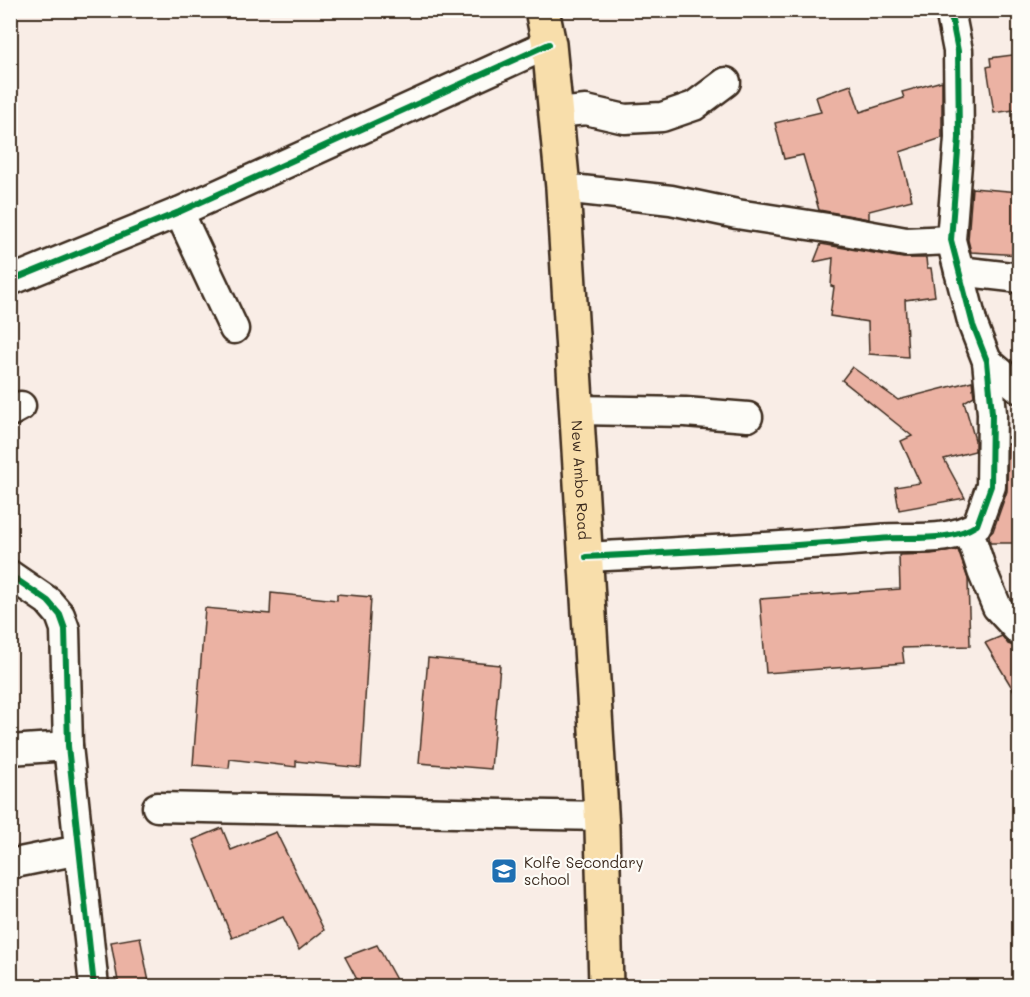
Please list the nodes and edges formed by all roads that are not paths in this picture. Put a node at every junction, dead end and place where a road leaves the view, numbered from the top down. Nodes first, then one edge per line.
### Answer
1 (542, 10) edge
2 (950, 10) edge
3 (549, 44) junction
4 (726, 82) dead end
5 (557, 113) junction
6 (563, 188) junction
7 (179, 213) junction
8 (951, 240) junction
9 (959, 271) junction
10 (1020, 278) edge
11 (10, 281) edge
12 (234, 329) dead end
13 (987, 361) junction
14 (1020, 388) edge
15 (577, 410) junction
16 (748, 417) dead end
17 (969, 531) junction
18 (586, 557) junction
19 (10, 575) edge
20 (1020, 632) edge
21 (68, 746) junction
22 (10, 750) edge
23 (157, 807) dead end
24 (602, 816) junction
25 (79, 850) junction
26 (10, 864) edge
27 (94, 987) edge
28 (606, 987) edge

1 - 3 main road, New Ambo Road
2 - 8 street
3 - 5 main road, New Ambo Road
3 - 7 street
4 - 5 street
5 - 6 main road, New Ambo Road
6 - 8 street
6 - 15 main road, New Ambo Road
7 - 11 street
7 - 12 street
8 - 9 street
9 - 10 street
9 - 13 street
13 - 14 street
13 - 17 street
15 - 16 street
15 - 18 main road, New Ambo Road
17 - 18 street
17 - 20 street
18 - 24 main road, New Ambo Road
19 - 21 street
21 - 22 street
21 - 25 street
23 - 24 street
24 - 28 main road, New Ambo Road
25 - 26 street
25 - 27 street

